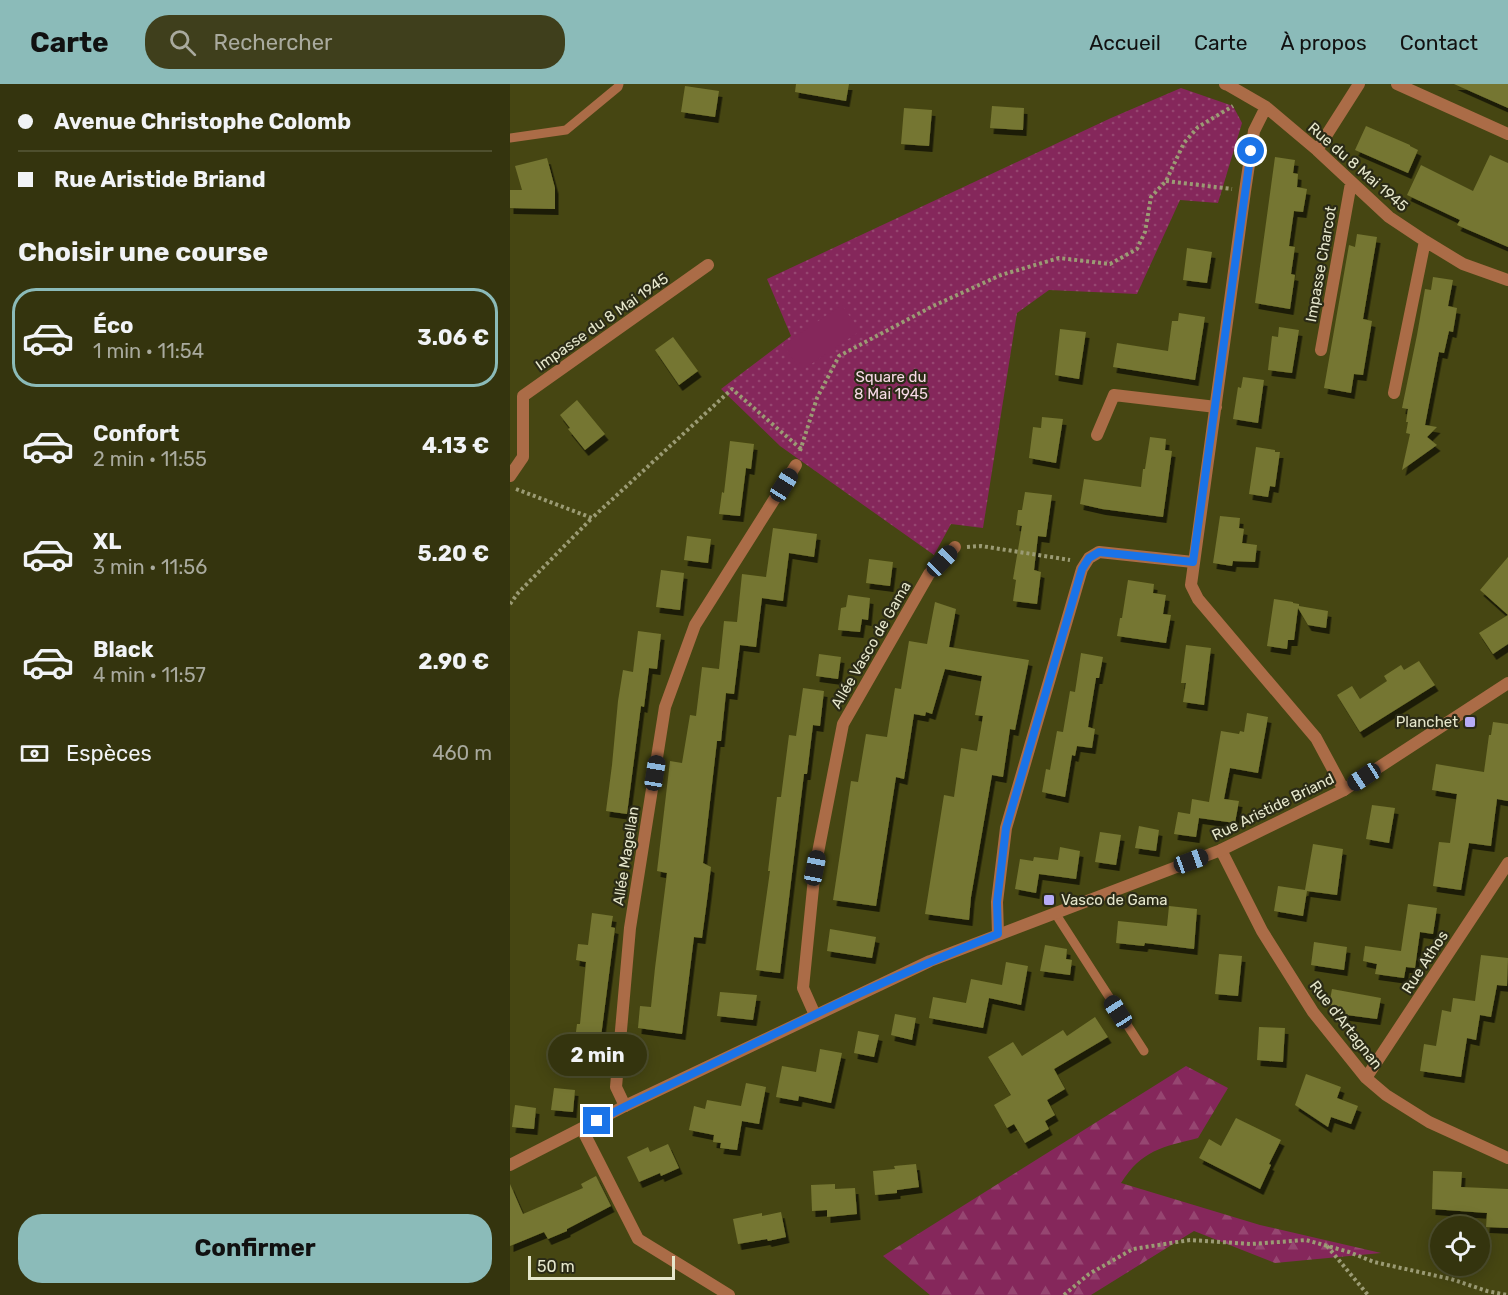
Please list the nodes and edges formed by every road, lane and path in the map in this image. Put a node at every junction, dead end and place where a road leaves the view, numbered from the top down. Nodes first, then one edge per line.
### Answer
1 (619, 84) edge
2 (1225, 84) edge
3 (1359, 84) edge
4 (1397, 84) edge
5 (1233, 106) dead end
6 (1266, 106) junction
7 (1508, 134) edge
8 (510, 138) edge
9 (1317, 150) junction
10 (1166, 181) junction
11 (1352, 183) junction
12 (1214, 185) dead end
13 (1425, 241) junction
14 (708, 265) dead end
15 (1508, 280) edge
16 (1321, 350) dead end
17 (1394, 393) dead end
18 (1216, 407) junction
19 (1097, 435) dead end
20 (801, 448) junction
21 (796, 465) joint
22 (510, 476) edge
23 (510, 486) edge
24 (592, 518) junction
25 (955, 548) joint
26 (1089, 558) junction
27 (1193, 562) junction
28 (510, 604) edge
29 (1508, 683) edge
30 (1344, 790) junction
31 (1221, 850) junction
32 (1508, 863) edge
33 (1055, 913) junction
34 (998, 934) junction
35 (815, 1015) junction
36 (1144, 1052) dead end
37 (1366, 1078) junction
38 (626, 1106) junction
39 (582, 1129) junction
40 (1508, 1158) edge
41 (510, 1165) edge
42 (1326, 1245) junction
43 (729, 1295) edge
44 (1064, 1295) edge
45 (1368, 1295) edge
46 (1507, 1295) edge

1 - 8 lane
2 - 6 street, Rue du 8 Mai 1945
3 - 9 street
4 - 7 street
5 - 10 path
6 - 9 street, Rue du 8 Mai 1945
6 - 18 street
9 - 11 street, Rue du 8 Mai 1945
10 - 12 path
10 - 20 path
11 - 13 street, Rue du 8 Mai 1945
11 - 16 street, Impasse Charcot
13 - 15 street, Rue du 8 Mai 1945
13 - 17 street
14 - 22 street, Impasse du 8 Mai 1945
18 - 19 street
18 - 27 street
20 - 21 path
20 - 24 path
21 - 38 street, Allée Magellan
23 - 24 path
24 - 28 path
25 - 26 path
25 - 35 street, Allée Vasco de Gama
26 - 27 street
26 - 34 street
27 - 30 street
29 - 30 street, Rue Aristide Briand
30 - 31 street, Rue Aristide Briand
31 - 33 street, Rue Aristide Briand
31 - 37 street, Rue d'Artagnan
32 - 37 street, Rue Athos
33 - 34 street, Rue Aristide Briand
33 - 36 lane
34 - 35 street, Rue Aristide Briand
35 - 38 street, Rue Aristide Briand
37 - 40 street, Rue d'Artagnan
38 - 39 street, Rue Aristide Briand
39 - 41 street, Rue Aristide Briand
39 - 43 street
42 - 44 path
42 - 45 path
42 - 46 path

